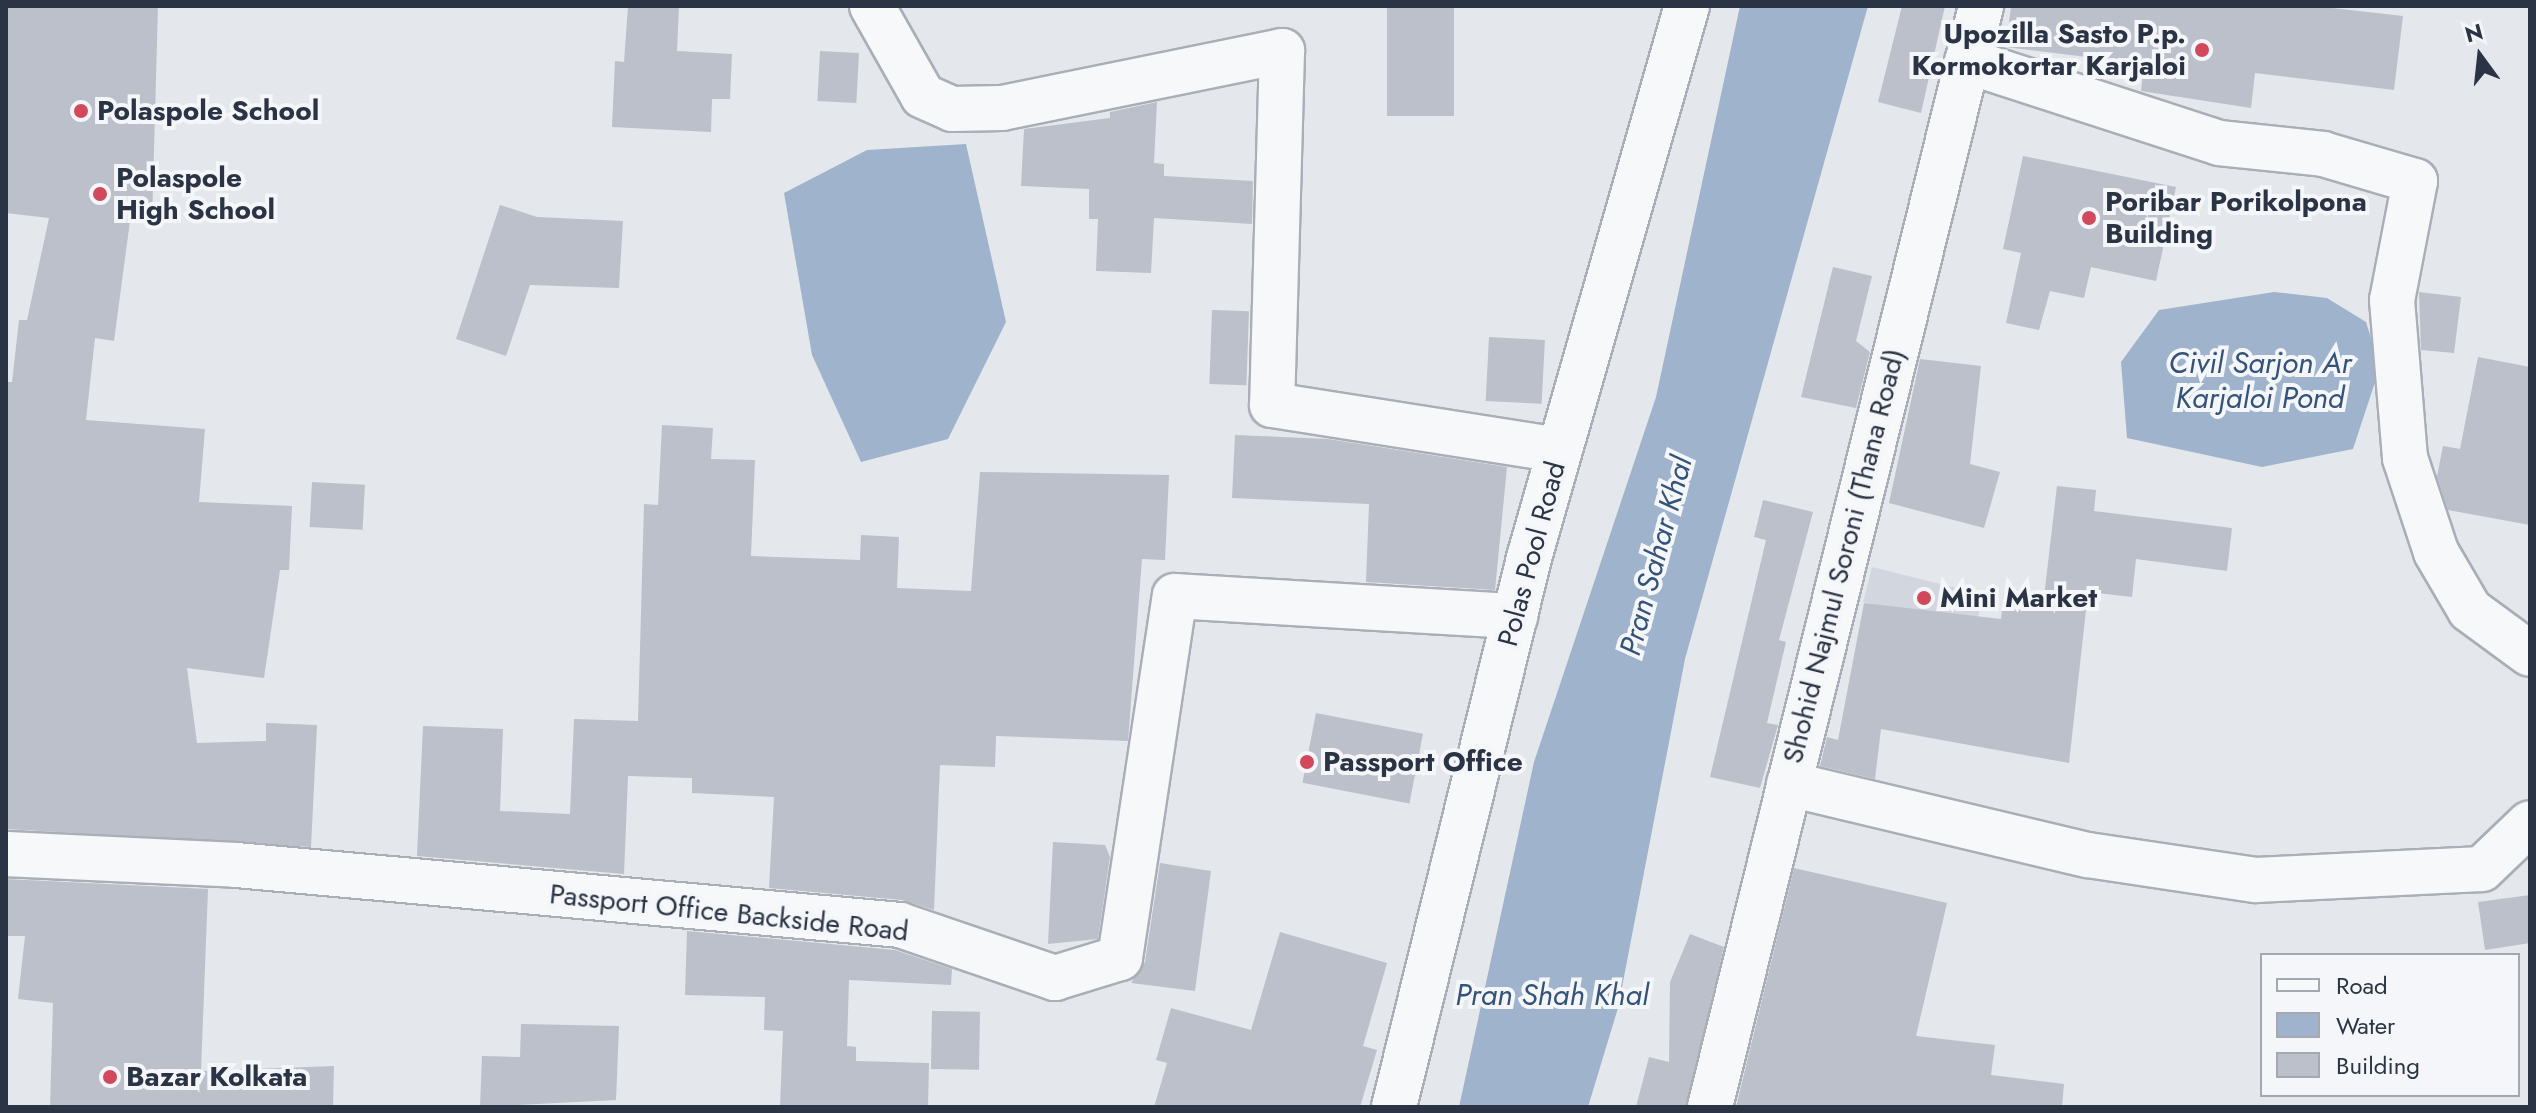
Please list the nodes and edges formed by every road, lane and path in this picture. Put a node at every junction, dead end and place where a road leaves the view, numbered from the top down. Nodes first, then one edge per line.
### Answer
1 (872, 6) edge
2 (1687, 6) edge
3 (1981, 6) edge
4 (1967, 61) junction
5 (1560, 450) junction
6 (1515, 616) junction
7 (2530, 654) edge
8 (1789, 784) junction
9 (2530, 823) edge
10 (6, 854) edge
11 (1394, 1107) edge
12 (1710, 1107) edge

1 - 5 street
2 - 5 street, Polas Pool Road
3 - 4 street, Shohid Najmul Soroni (Thana Road)
4 - 7 street
4 - 8 street, Shohid Najmul Soroni (Thana Road)
5 - 6 street, Polas Pool Road
6 - 10 street, Passport Office Backside Road
6 - 11 street, Polas Pool Road
8 - 9 street
8 - 12 street, Shohid Najmul Soroni (Thana Road)

